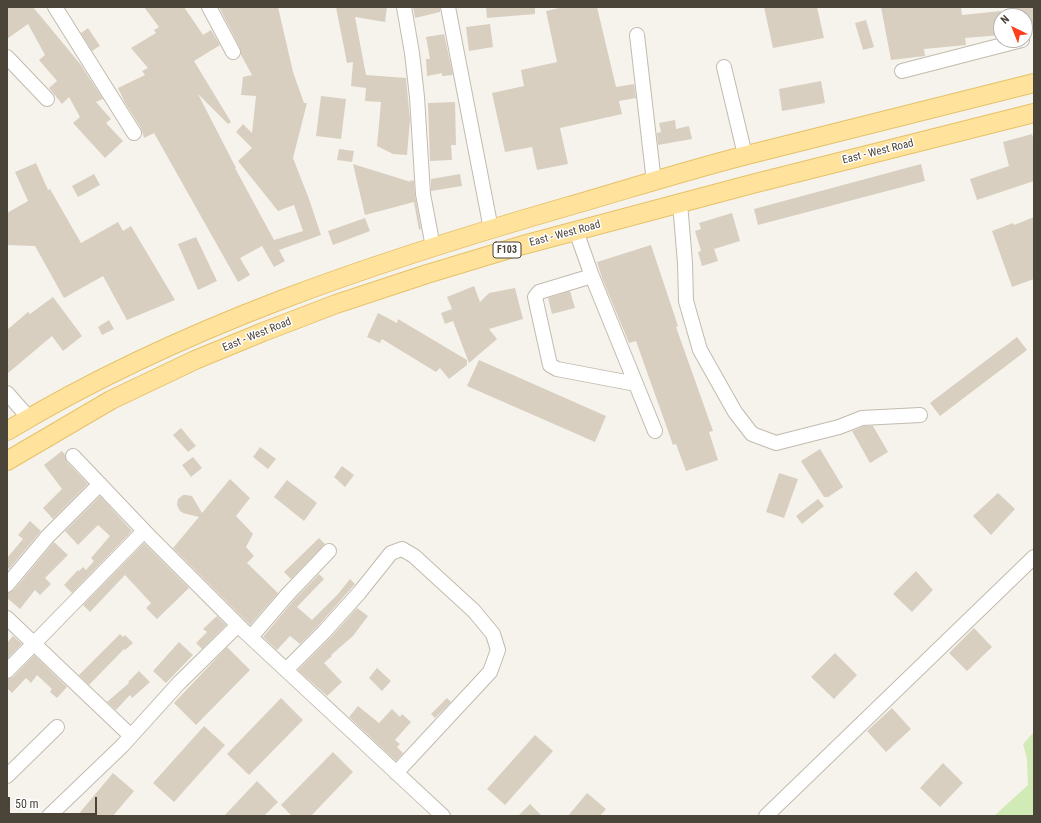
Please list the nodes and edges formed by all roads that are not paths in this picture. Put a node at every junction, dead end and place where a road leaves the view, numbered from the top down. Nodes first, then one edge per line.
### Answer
1 (55, 7) edge
2 (209, 7) edge
3 (404, 7) edge
4 (448, 7) edge
5 (637, 35) dead end
6 (993, 48) edge
7 (233, 52) dead end
8 (7, 57) edge
9 (724, 67) dead end
10 (902, 71) dead end
11 (1034, 83) edge
12 (47, 99) dead end
13 (1034, 113) edge
14 (134, 133) dead end
15 (745, 155) junction
16 (654, 182) junction
17 (680, 203) junction
18 (491, 229) junction
19 (576, 231) junction
20 (433, 247) junction
21 (592, 276) junction
22 (636, 384) junction
23 (7, 393) edge
24 (920, 415) dead end
25 (29, 418) junction
26 (655, 430) dead end
27 (7, 431) edge
28 (73, 456) dead end
29 (7, 461) edge
30 (100, 484) junction
31 (144, 531) junction
32 (329, 551) dead end
33 (1034, 557) edge
34 (7, 585) edge
35 (7, 618) edge
36 (238, 625) junction
37 (251, 637) junction
38 (34, 643) junction
39 (286, 670) junction
40 (7, 671) edge
41 (56, 727) dead end
42 (131, 736) junction
43 (396, 773) junction
44 (7, 776) edge
45 (49, 816) edge
46 (443, 816) edge
47 (766, 816) edge

1 - 14 street
2 - 7 street
3 - 20 street
4 - 18 street
5 - 16 street
6 - 10 street
8 - 12 street
9 - 15 street
11 - 15 main road, F103
13 - 17 main road, East - West Road / F103
15 - 16 main road, F103
16 - 18 main road, F103
17 - 19 main road, East - West Road / F103
17 - 24 street
18 - 20 main road, F103
19 - 21 street
19 - 29 main road, East - West Road / F103
20 - 25 main road, F103
21 - 22 street
21 - 22 street
22 - 26 street
23 - 25 street
25 - 27 main road, F103
28 - 30 street
30 - 31 street
30 - 34 street
31 - 36 street
31 - 38 street
32 - 37 street
33 - 47 street
35 - 38 street
36 - 37 street
36 - 42 street
37 - 39 street
38 - 40 street
38 - 42 street
39 - 43 street
39 - 43 street
41 - 44 street
42 - 45 street
43 - 46 street

